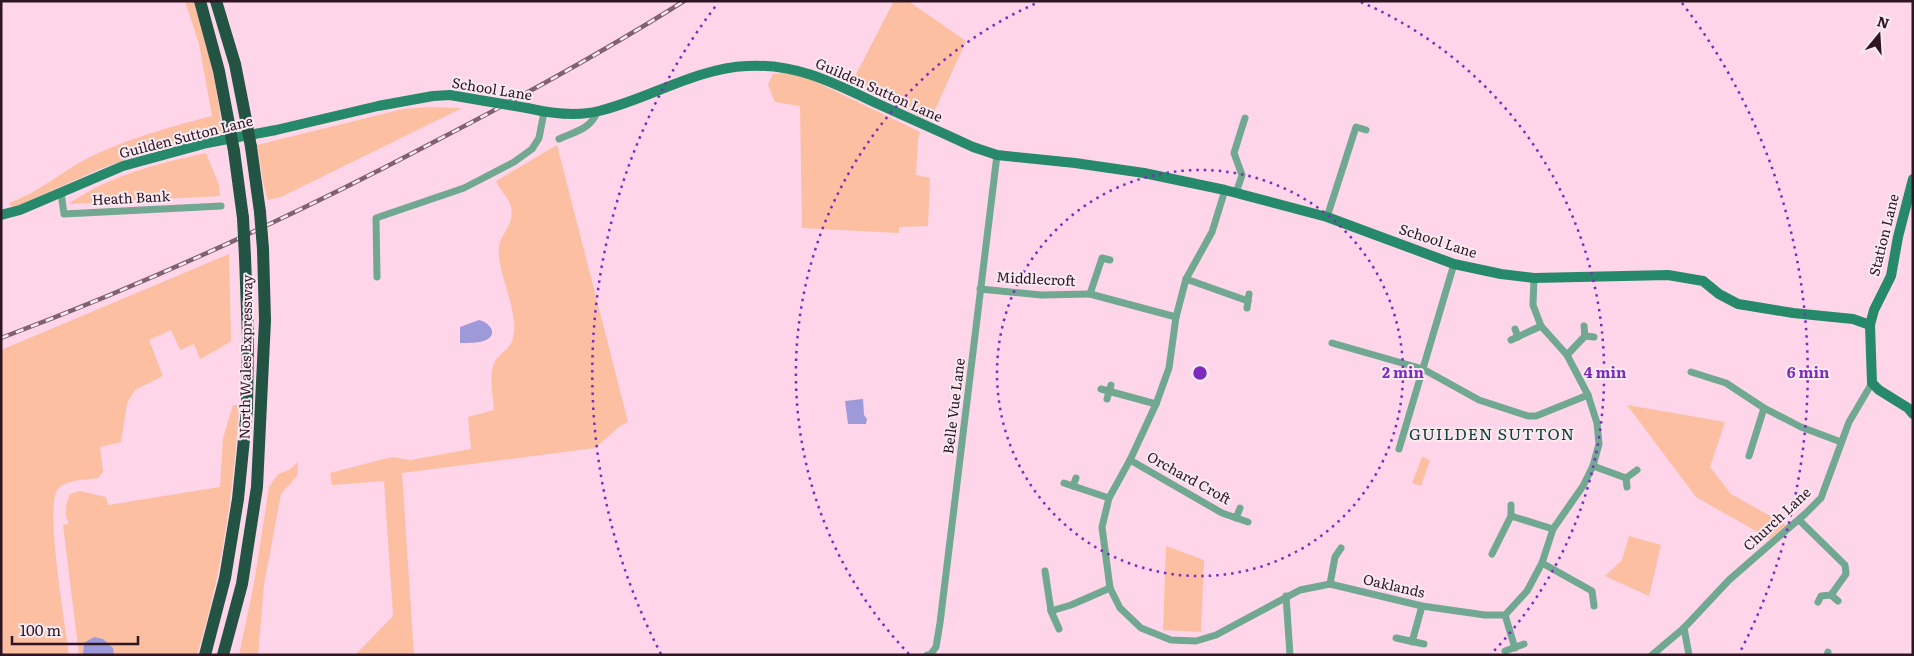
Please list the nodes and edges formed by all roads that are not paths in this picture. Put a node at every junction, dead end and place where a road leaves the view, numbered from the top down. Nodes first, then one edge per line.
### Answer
1 (200, 1) edge
2 (216, 1) edge
3 (746, 66) joint
4 (544, 112) junction
5 (597, 112) junction
6 (325, 117) joint
7 (1246, 118) dead end
8 (1366, 130) dead end
9 (1240, 138) junction
10 (559, 139) dead end
11 (1248, 140) dead end
12 (997, 155) junction
13 (1913, 179) edge
14 (1225, 190) junction
15 (61, 192) junction
16 (1236, 193) junction
17 (221, 206) dead end
18 (1, 215) edge
19 (1327, 217) junction
20 (1110, 260) dead end
21 (1454, 264) junction
22 (377, 277) dead end
23 (1534, 278) junction
24 (1186, 279) junction
25 (980, 289) junction
26 (1090, 294) junction
27 (1248, 301) dead end
28 (1176, 317) junction
29 (1870, 325) junction
30 (1541, 326) junction
31 (1584, 326) dead end
32 (1515, 329) dead end
33 (1585, 336) junction
34 (1594, 337) dead end
35 (1332, 343) dead end
36 (1567, 355) junction
37 (1423, 369) junction
38 (1691, 372) dead end
39 (1872, 383) junction
40 (1101, 389) dead end
41 (1588, 395) junction
42 (1156, 404) junction
43 (1764, 408) junction
44 (1913, 414) edge
45 (1841, 442) junction
46 (1399, 450) dead end
47 (1749, 456) dead end
48 (1130, 460) junction
49 (1594, 466) junction
50 (1637, 470) dead end
51 (1076, 478) dead end
52 (1626, 478) junction
53 (1064, 483) dead end
54 (1073, 486) junction
55 (1627, 487) dead end
56 (1108, 498) junction
57 (1511, 505) dead end
58 (1240, 508) dead end
59 (1511, 516) junction
60 (1236, 518) junction
61 (1799, 520) junction
62 (1248, 522) dead end
63 (1553, 529) junction
64 (1341, 548) dead end
65 (1492, 554) dead end
66 (1542, 563) junction
67 (1045, 571) dead end
68 (1330, 584) junction
69 (1110, 588) junction
70 (1831, 595) junction
71 (1286, 596) junction
72 (1838, 601) dead end
73 (1818, 602) dead end
74 (1422, 606) junction
75 (1594, 606) dead end
76 (1051, 611) junction
77 (1505, 615) junction
78 (1684, 628) junction
79 (1058, 629) dead end
80 (1396, 638) dead end
81 (1412, 642) junction
82 (1424, 644) dead end
83 (1524, 644) dead end
84 (1515, 648) junction
85 (1505, 651) dead end
86 (205, 655) edge
87 (223, 655) edge
88 (927, 655) edge
89 (1290, 655) edge
90 (1652, 655) edge
91 (1689, 655) edge

1 - 86 highway, North Wales Expressway, bridge
2 - 87 highway, North Wales Expressway, bridge
3 - 5 street, School Lane
3 - 12 street, Guilden Sutton Lane
4 - 5 street, School Lane
4 - 6 street, School Lane, bridge
4 - 22 street
5 - 10 street, School Lane
6 - 15 street, Guilden Sutton Lane
7 - 9 street
8 - 19 street
9 - 11 street
9 - 16 street
12 - 14 street, School Lane
12 - 25 street, Belle Vue Lane
13 - 29 street, Station Lane
14 - 16 street, School Lane
14 - 24 street, Oaklands
15 - 17 street, Heath Bank
15 - 18 street, Guilden Sutton Lane
16 - 19 street, School Lane
19 - 21 street, School Lane
20 - 26 street, Middlecroft
21 - 23 street, School Lane
21 - 37 street
23 - 29 street, School Lane
23 - 30 street
24 - 27 street
24 - 28 street, Oaklands
25 - 26 street, Middlecroft
25 - 88 street, Belle Vue Lane
26 - 28 street, Middlecroft
28 - 42 street, Oaklands
29 - 39 street
30 - 32 street
30 - 36 street
31 - 33 street
33 - 34 street
33 - 36 street
35 - 37 street
36 - 41 street
37 - 41 street
37 - 46 street
38 - 43 street
39 - 44 street
39 - 45 street, Church Lane
40 - 42 street
41 - 49 street
42 - 48 street, Oaklands
43 - 45 street
43 - 47 street
45 - 61 street, Church Lane
48 - 56 street, Oaklands
48 - 60 street, Orchard Croft
49 - 52 street
49 - 63 street
50 - 52 street
51 - 54 street
52 - 55 street
53 - 54 street
54 - 56 street
56 - 69 street, Oaklands
57 - 59 street
58 - 60 street, Orchard Croft
59 - 63 street
59 - 65 street
60 - 62 street, Orchard Croft
61 - 70 street
61 - 78 street, Church Lane
63 - 66 street
64 - 68 street
66 - 75 street
66 - 77 street
67 - 76 street
68 - 71 street, Oaklands
68 - 74 street, Oaklands
69 - 71 street, Oaklands
69 - 76 street
70 - 72 street
70 - 73 street
71 - 89 street
74 - 77 street, Oaklands
74 - 81 street
76 - 79 street
77 - 84 street
78 - 90 street, Church Lane
78 - 91 street
80 - 81 street
81 - 82 street
83 - 84 street
84 - 85 street

